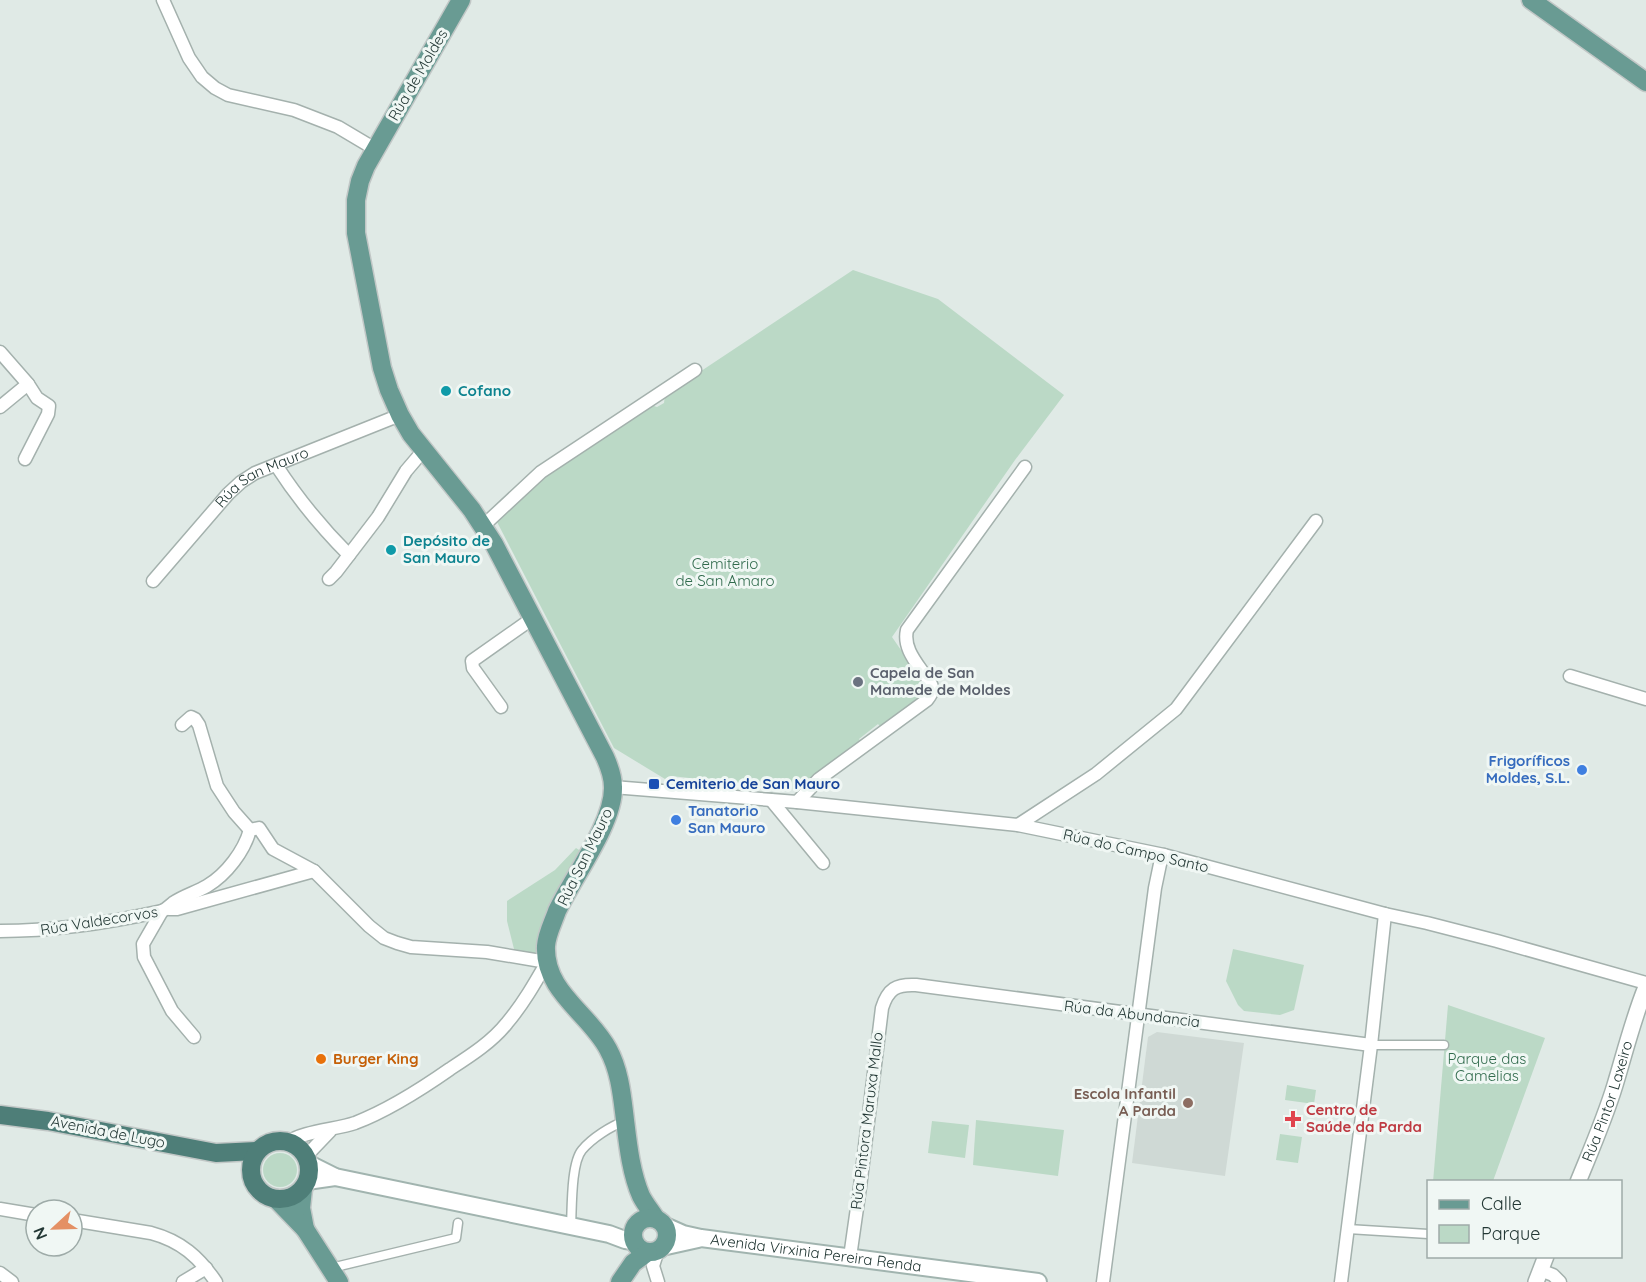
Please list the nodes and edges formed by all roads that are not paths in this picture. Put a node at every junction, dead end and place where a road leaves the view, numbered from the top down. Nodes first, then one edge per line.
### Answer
1 (163, 0) edge
2 (461, 0) edge
3 (1532, 0) edge
4 (1646, 82) edge
5 (375, 149) junction
6 (0, 352) edge
7 (695, 370) dead end
8 (28, 384) junction
9 (0, 407) edge
10 (400, 415) junction
11 (423, 451) junction
12 (25, 459) dead end
13 (276, 465) junction
14 (1025, 467) dead end
15 (1316, 521) dead end
16 (483, 526) junction
17 (349, 555) junction
18 (329, 579) dead end
19 (153, 581) dead end
20 (533, 618) junction
21 (1570, 676) dead end
22 (1646, 699) edge
23 (501, 707) dead end
24 (182, 725) dead end
25 (613, 787) junction
26 (771, 800) junction
27 (797, 802) junction
28 (1018, 825) junction
29 (250, 830) junction
30 (1164, 855) junction
31 (823, 863) dead end
32 (314, 871) junction
33 (165, 910) junction
34 (1384, 914) junction
35 (0, 931) edge
36 (547, 962) junction
37 (1646, 985) edge
38 (893, 989) joint
39 (1138, 1015) junction
40 (194, 1037) dead end
41 (1371, 1045) junction
42 (1444, 1045) dead end
43 (0, 1115) edge
44 (625, 1121) junction
45 (331, 1130) junction
46 (290, 1142) junction
47 (257, 1151) junction
48 (216, 1153) junction
49 (631, 1158) junction
50 (251, 1172) junction
51 (306, 1172) junction
52 (1579, 1180) edge
53 (276, 1199) junction
54 (0, 1209) edge
55 (24, 1213) edge
56 (84, 1222) edge
57 (458, 1223) dead end
58 (660, 1223) junction
59 (571, 1226) junction
60 (1348, 1228) junction
61 (305, 1229) junction
62 (1427, 1234) edge
63 (702, 1238) junction
64 (644, 1241) junction
65 (850, 1257) junction
66 (206, 1268) junction
67 (1541, 1269) edge
68 (0, 1273) edge
69 (335, 1275) edge
70 (12, 1282) edge
71 (183, 1282) edge
72 (216, 1282) edge
73 (620, 1282) edge
74 (658, 1282) edge
75 (1038, 1282) edge
76 (1103, 1282) edge
77 (1341, 1282) edge
78 (1560, 1282) edge

1 - 5 street
2 - 5 main road, Rúa de Moldes
3 - 4 main road
5 - 10 main road, Rúa San Mauro
6 - 8 street
7 - 16 street
8 - 9 street
8 - 12 street
10 - 11 main road, Rúa San Mauro
10 - 13 street, Rúa San Mauro
11 - 16 main road, Rúa San Mauro
11 - 17 street
13 - 17 street
13 - 19 street, Rúa San Mauro
14 - 27 street
15 - 28 street
16 - 20 main road, Rúa San Mauro
17 - 18 street
20 - 23 street
20 - 25 main road, Rúa San Mauro
21 - 22 street
24 - 29 street
25 - 26 street, Rúa do Campo Santo
25 - 36 main road, Rúa San Mauro
26 - 27 street, Rúa do Campo Santo
26 - 31 street
27 - 28 street, Rúa do Campo Santo
28 - 30 street, Rúa do Campo Santo
29 - 32 street
29 - 33 street, Rúa Valdecorvos
30 - 34 street, Rúa do Campo Santo
30 - 39 street
32 - 33 street
32 - 36 street
33 - 35 street, Rúa Valdecorvos
33 - 40 street
34 - 37 street, Rúa do Campo Santo
34 - 41 street
36 - 44 main road, Rúa San Mauro
36 - 45 street
37 - 52 street, Rúa Pintor Laxeiro
38 - 39 street, Rúa da Abundancia
38 - 65 street, Rúa Pintora Maruxa Mallo
39 - 41 street, Rúa da Abundancia
39 - 76 street
41 - 42 street
41 - 60 street
43 - 48 highway, Avenida de Lugo
44 - 49 main road, Rúa San Mauro
44 - 59 street
45 - 46 street
45 - 51 street
46 - 47 highway
46 - 51 highway
47 - 48 highway, Avenida de Lugo
47 - 50 highway
48 - 50 highway, Avenida de Lugo
49 - 58 main road, Rúa San Mauro
49 - 64 main road, Rúa San Mauro
50 - 53 highway
51 - 53 highway
51 - 59 main road, Avenida Virxinia Pereira Renda
51 - 61 main road
53 - 61 main road
54 - 55 street
56 - 66 street
57 - 69 street
58 - 63 main road, Avenida Virxinia Pereira Renda
58 - 64 main road
58 - 64 main road
59 - 64 main road, Avenida Virxinia Pereira Renda
60 - 62 street
60 - 77 street
61 - 69 main road
63 - 64 main road, Avenida Virxinia Pereira Renda
63 - 65 main road, Avenida Virxinia Pereira Renda
64 - 73 main road
64 - 74 street
65 - 75 main road, Avenida Virxinia Pereira Renda
66 - 71 street
66 - 72 street
67 - 78 street
68 - 70 street

